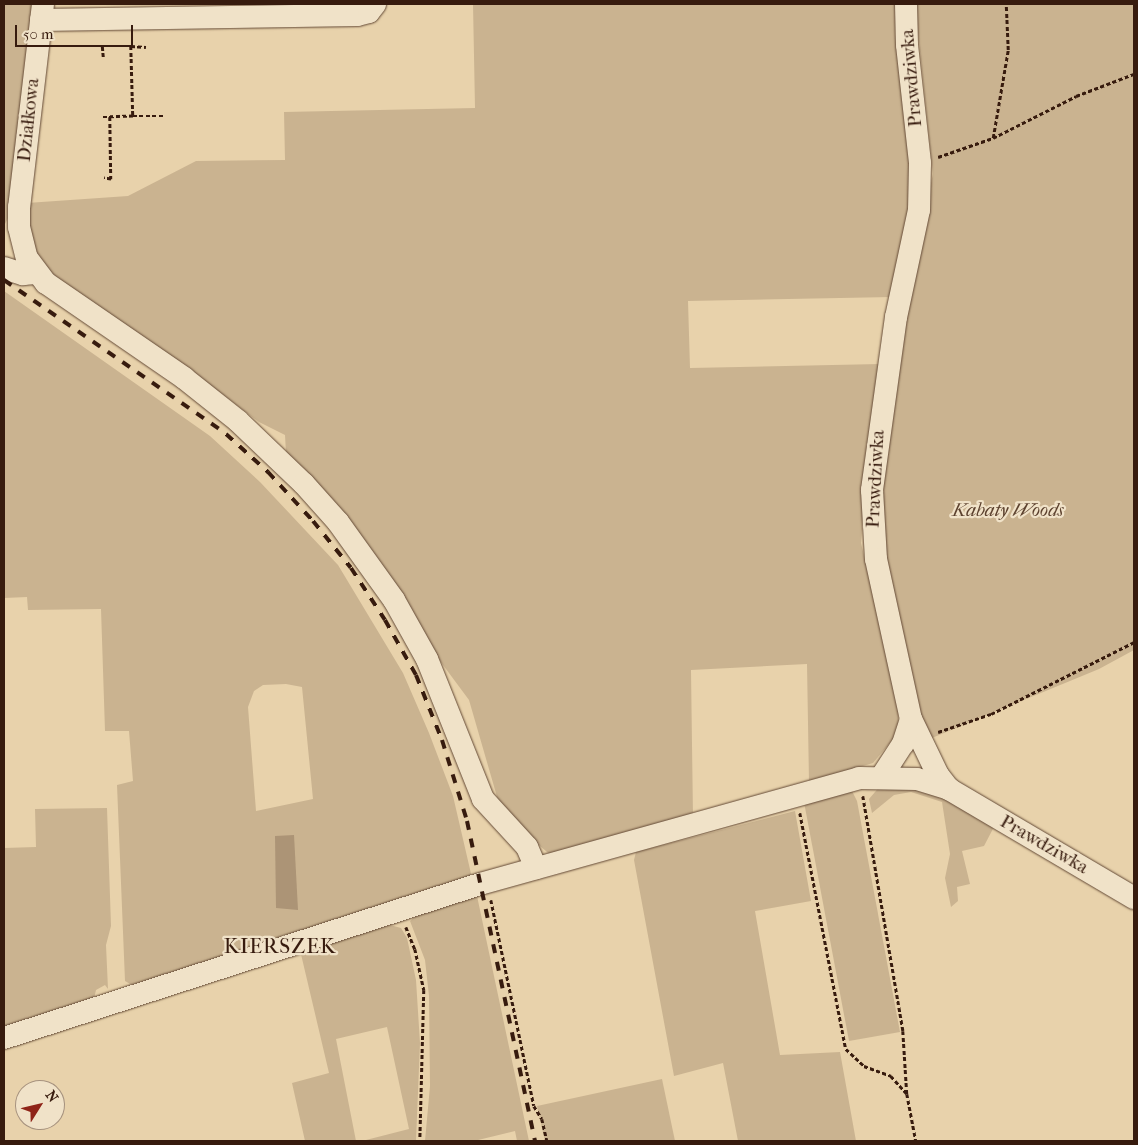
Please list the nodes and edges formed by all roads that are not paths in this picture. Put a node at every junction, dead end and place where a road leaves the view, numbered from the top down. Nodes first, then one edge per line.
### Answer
1 (375, 4) edge
2 (906, 4) edge
3 (42, 12) edge
4 (12, 240) edge
5 (4, 268) edge
6 (35, 273) junction
7 (915, 729) junction
8 (882, 776) junction
9 (949, 789) junction
10 (536, 868) junction
11 (1134, 898) edge
12 (4, 1038) edge

1 - 3 street
2 - 7 street, Prawdziwka
3 - 4 street, Działkowa
4 - 6 street, Działkowa
5 - 6 street
6 - 10 street
7 - 8 street
7 - 9 street, Prawdziwka
8 - 9 street
8 - 10 street
9 - 11 street, Prawdziwka
10 - 12 street

